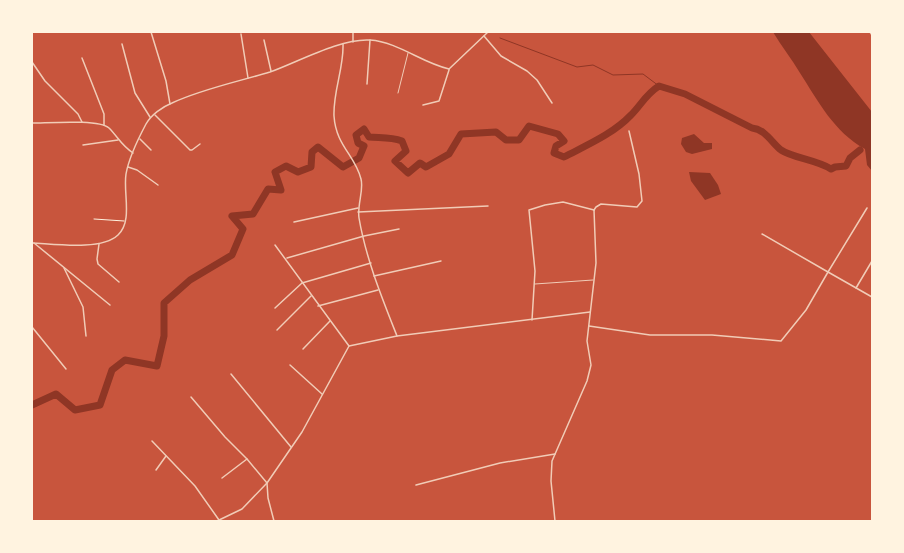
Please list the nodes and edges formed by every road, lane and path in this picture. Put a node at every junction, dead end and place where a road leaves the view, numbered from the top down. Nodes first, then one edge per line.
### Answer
1 (151, 32) edge
2 (353, 32) edge
3 (488, 32) edge
4 (870, 32) edge
5 (242, 34) dead end
6 (872, 35) edge
7 (484, 36) junction
8 (264, 40) dead end
9 (370, 40) junction
10 (353, 42) junction
11 (122, 44) dead end
12 (343, 44) junction
13 (408, 53) junction
14 (82, 58) dead end
15 (32, 62) edge
16 (449, 69) junction
17 (271, 71) junction
18 (248, 78) junction
19 (367, 84) dead end
20 (398, 93) dead end
21 (552, 103) dead end
22 (170, 104) junction
23 (423, 105) dead end
24 (154, 114) junction
25 (150, 118) junction
26 (32, 122) edge
27 (82, 122) junction
28 (104, 125) junction
29 (629, 131) dead end
30 (140, 139) junction
31 (118, 140) junction
32 (200, 144) dead end
33 (83, 145) dead end
34 (151, 150) dead end
35 (133, 153) junction
36 (128, 167) junction
37 (158, 186) dead end
38 (488, 206) dead end
39 (358, 208) junction
40 (867, 208) dead end
41 (594, 210) junction
42 (358, 212) junction
43 (94, 219) dead end
44 (126, 221) junction
45 (294, 222) dead end
46 (399, 229) dead end
47 (762, 234) dead end
48 (364, 236) junction
49 (33, 243) edge
50 (99, 244) junction
51 (275, 245) dead end
52 (286, 259) junction
53 (441, 261) dead end
54 (872, 261) edge
55 (371, 263) junction
56 (64, 268) junction
57 (828, 272) junction
58 (374, 276) junction
59 (594, 280) junction
60 (119, 282) dead end
61 (302, 283) junction
62 (535, 284) junction
63 (856, 288) junction
64 (379, 290) junction
65 (311, 296) junction
66 (872, 297) edge
67 (110, 305) dead end
68 (318, 306) junction
69 (275, 308) dead end
70 (590, 312) junction
71 (532, 320) junction
72 (330, 321) junction
73 (589, 326) junction
74 (32, 327) edge
75 (277, 330) dead end
76 (86, 336) dead end
77 (397, 336) junction
78 (349, 346) junction
79 (303, 348) dead end
80 (290, 365) dead end
81 (66, 369) dead end
82 (230, 374) dead end
83 (322, 394) junction
84 (191, 397) dead end
85 (152, 441) dead end
86 (291, 447) junction
87 (556, 453) junction
88 (166, 456) junction
89 (246, 459) junction
90 (156, 470) dead end
91 (222, 478) dead end
92 (267, 484) junction
93 (416, 485) dead end
94 (218, 521) edge
95 (274, 521) edge
96 (555, 521) edge

1 - 22 street
2 - 10 street
3 - 7 street
4 - 6 street
5 - 18 street
7 - 16 street
7 - 21 street
8 - 17 street
9 - 10 street
9 - 13 street
9 - 19 street
10 - 12 street
11 - 25 street
12 - 17 street
12 - 39 street
13 - 16 street
13 - 20 lane
14 - 28 street
15 - 27 street
16 - 23 street
17 - 18 street
18 - 22 street
22 - 24 street
24 - 25 street
24 - 32 street
25 - 30 street
26 - 27 street
27 - 28 street
28 - 31 street
29 - 41 street
30 - 34 street
30 - 35 street
31 - 33 street
31 - 35 street
35 - 36 street
36 - 37 street
36 - 44 street
38 - 42 street
39 - 42 street
39 - 45 street
40 - 57 street
41 - 59 street
41 - 62 street
42 - 48 street
43 - 44 path
44 - 50 street
46 - 48 street
47 - 57 street
48 - 52 street
48 - 55 street
49 - 50 street
49 - 56 street
50 - 60 street
51 - 52 street
52 - 61 street
53 - 58 street
54 - 63 street
55 - 58 street
55 - 61 street
56 - 67 street
56 - 76 street
57 - 63 street
57 - 73 street
58 - 64 street
59 - 62 lane
59 - 70 street
61 - 65 street
61 - 69 street
62 - 71 street
63 - 66 street
64 - 68 street
64 - 77 street
65 - 68 street
65 - 75 street
68 - 72 street
70 - 71 street
70 - 73 street
71 - 77 street
72 - 78 street
72 - 79 street
73 - 87 street
74 - 81 street
77 - 78 street
78 - 83 street
80 - 83 street
82 - 86 street
83 - 86 street
84 - 89 street
85 - 88 street
86 - 92 street
87 - 93 street
87 - 96 street
88 - 90 street
88 - 94 street
89 - 91 street
89 - 92 street
92 - 94 street
92 - 95 street

